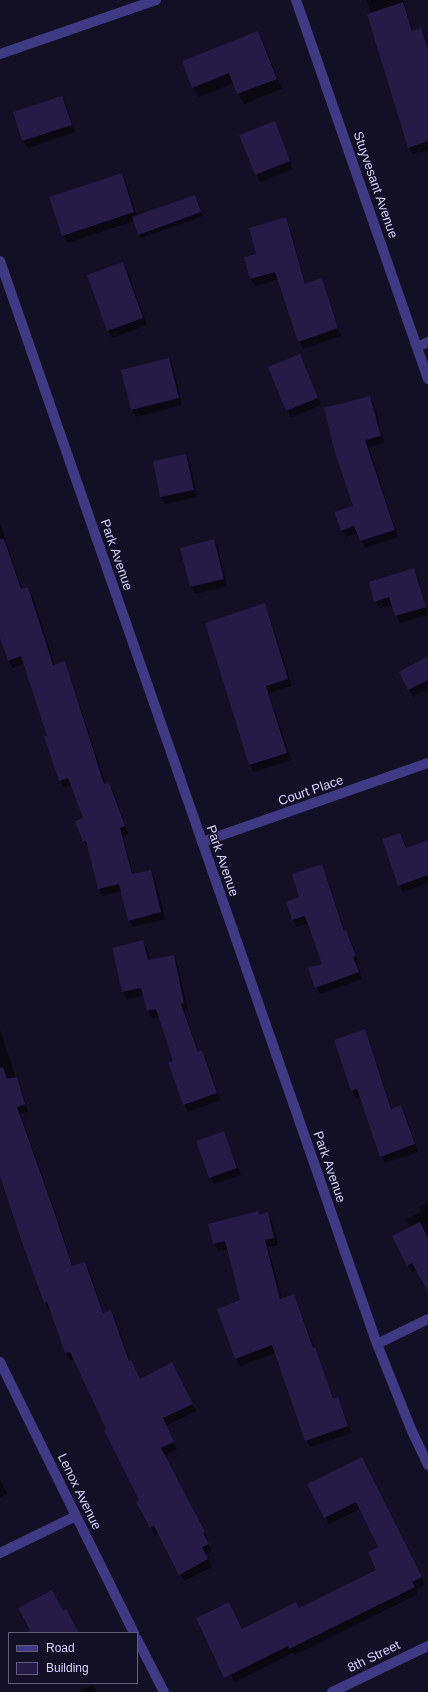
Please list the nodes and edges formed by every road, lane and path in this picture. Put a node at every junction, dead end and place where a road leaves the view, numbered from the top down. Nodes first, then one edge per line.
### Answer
1 (156, 0) edge
2 (296, 0) edge
3 (0, 54) edge
4 (0, 261) edge
5 (428, 342) edge
6 (417, 347) junction
7 (428, 379) edge
8 (428, 763) edge
9 (202, 842) junction
10 (428, 1319) edge
11 (377, 1344) junction
12 (0, 1362) edge
13 (428, 1465) edge
14 (76, 1516) junction
15 (0, 1552) edge
16 (134, 1632) edge
17 (138, 1640) edge
18 (428, 1646) edge
19 (164, 1692) edge
20 (332, 1692) edge

1 - 3 street
2 - 6 street, Stuyvesant Avenue
4 - 9 street, Park Avenue
5 - 6 street
6 - 7 street, Stuyvesant Avenue
8 - 9 street, Court Place
9 - 11 street, Park Avenue
10 - 11 street
11 - 13 street, Park Avenue
12 - 14 street, Lenox Avenue
14 - 15 street
14 - 16 street, Lenox Avenue
17 - 19 street
18 - 20 street, 8th Street

